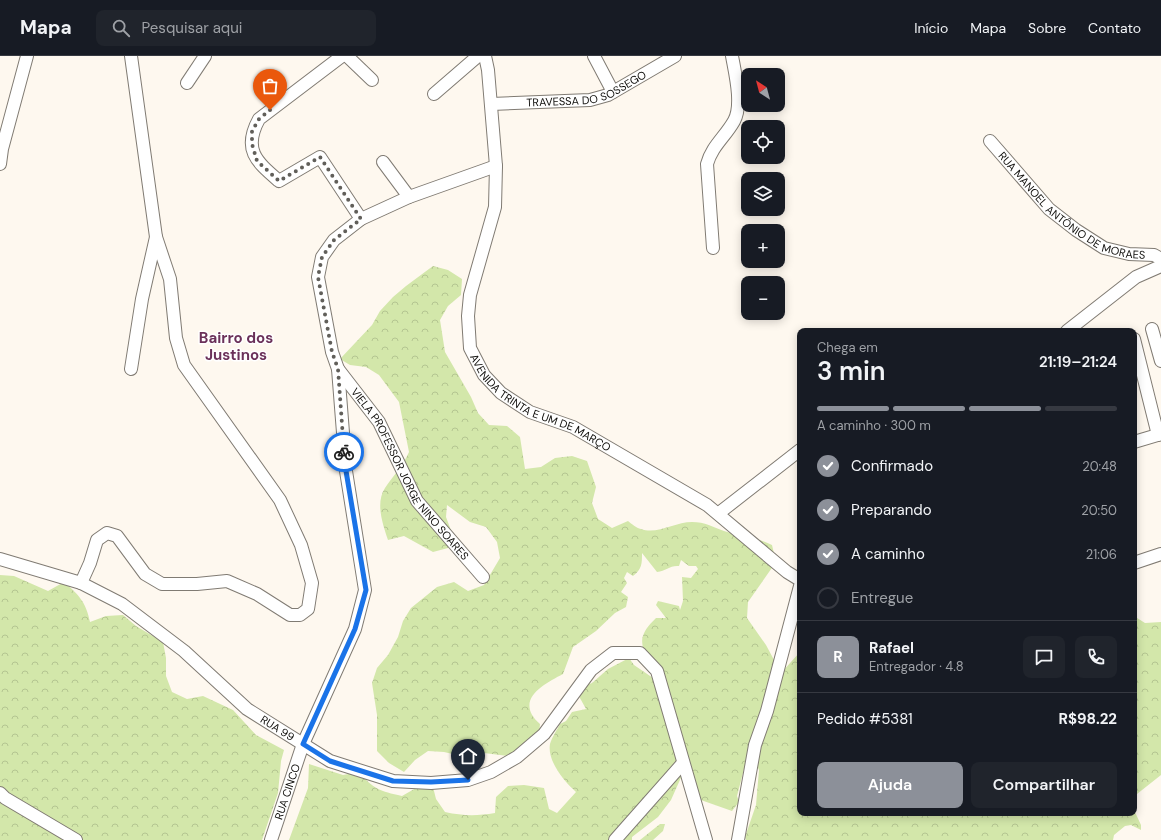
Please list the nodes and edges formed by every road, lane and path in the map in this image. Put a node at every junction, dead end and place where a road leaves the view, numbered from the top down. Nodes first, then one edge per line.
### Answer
1 (27, 56) edge
2 (131, 56) edge
3 (205, 56) edge
4 (342, 56) edge
5 (347, 56) edge
6 (478, 56) edge
7 (485, 56) edge
8 (594, 56) edge
9 (675, 56) edge
10 (732, 56) edge
11 (372, 80) dead end
12 (188, 83) dead end
13 (613, 92) junction
14 (434, 94) dead end
15 (491, 104) junction
16 (990, 142) dead end
17 (383, 162) dead end
18 (0, 164) edge
19 (496, 166) junction
20 (409, 197) junction
21 (361, 219) junction
22 (156, 237) junction
23 (713, 248) dead end
24 (1161, 259) edge
25 (1161, 266) edge
26 (1071, 328) edge
27 (1152, 329) dead end
28 (1137, 350) edge
29 (1161, 361) edge
30 (131, 369) dead end
31 (338, 369) junction
32 (1160, 435) edge
33 (1137, 441) edge
34 (797, 452) edge
35 (719, 513) junction
36 (1161, 554) edge
37 (0, 559) edge
38 (1137, 562) edge
39 (483, 577) dead end
40 (797, 578) edge
41 (81, 583) junction
42 (797, 598) edge
43 (303, 744) junction
44 (683, 763) junction
45 (0, 793) edge
46 (76, 840) edge
47 (271, 840) edge
48 (615, 840) edge
49 (706, 840) edge
50 (738, 840) edge

1 - 18 street
2 - 22 street
3 - 12 street
4 - 21 street
5 - 11 street
6 - 14 street
7 - 15 street, AVENIDA TRINTA E UM DE MARÇO
8 - 13 street
9 - 13 street, TRAVESSA DO SOSSEGO
10 - 23 street
13 - 15 street, TRAVESSA DO SOSSEGO
15 - 19 street, AVENIDA TRINTA E UM DE MARÇO
16 - 24 street, RUA MANOEL ANTÔNIO DE MORAES
17 - 20 street
19 - 20 street
19 - 35 street, AVENIDA TRINTA E UM DE MARÇO
20 - 21 street
21 - 31 street
22 - 30 street
22 - 41 street
25 - 26 street
27 - 29 street
28 - 32 street
31 - 39 street, VIELA PROFESSOR JORGE NINO SOARES
31 - 43 street, RUA CINCO
32 - 33 street
34 - 35 street
35 - 40 street, AVENIDA TRINTA E UM DE MARÇO
36 - 38 street
37 - 41 street, RUA 99
41 - 43 street, RUA 99
42 - 50 street
43 - 44 street, RUA 99
43 - 47 street, RUA CINCO
44 - 48 street
44 - 49 street
45 - 46 street

